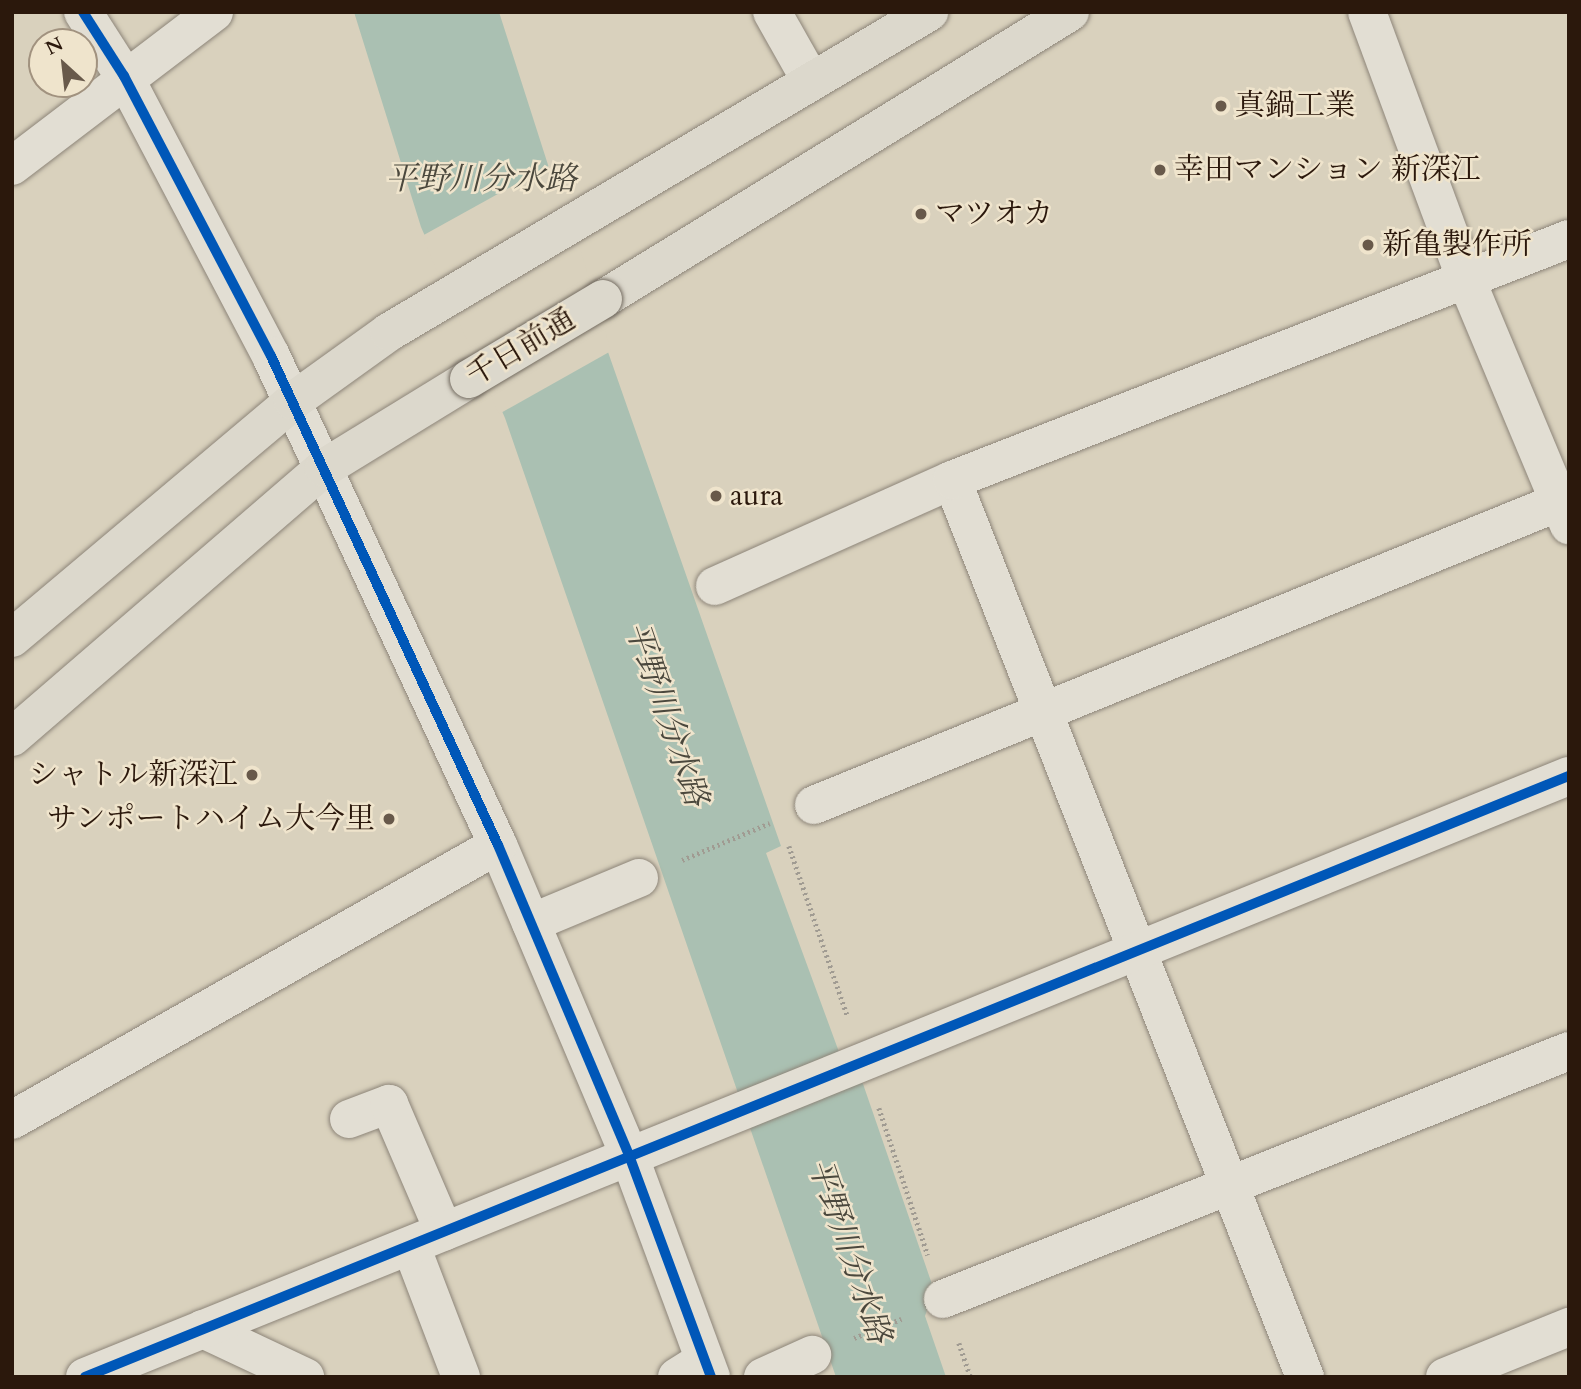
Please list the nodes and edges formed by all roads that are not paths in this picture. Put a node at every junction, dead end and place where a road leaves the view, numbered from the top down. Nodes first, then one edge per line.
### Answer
1 (83, 12) edge
2 (214, 12) edge
3 (772, 12) edge
4 (929, 12) edge
5 (1070, 12) edge
6 (1367, 12) edge
7 (124, 76) junction
8 (811, 81) junction
9 (12, 166) edge
10 (1569, 239) edge
11 (1466, 279) junction
12 (293, 401) junction
13 (324, 468) junction
14 (952, 480) junction
15 (1566, 509) edge
16 (715, 586) dead end
17 (12, 638) edge
18 (1044, 709) junction
19 (12, 737) edge
20 (1569, 776) edge
21 (814, 805) road end
22 (498, 845) junction
23 (639, 878) road end
24 (531, 923) junction
25 (1136, 949) junction
26 (1569, 1051) edge
27 (349, 1119) dead end
28 (12, 1120) edge
29 (630, 1158) junction
30 (1228, 1189) junction
31 (427, 1239) junction
32 (926, 1308) road end
33 (1569, 1327) edge
34 (203, 1329) junction
35 (812, 1355) road end
36 (697, 1371) edge
37 (85, 1377) edge
38 (305, 1377) edge
39 (461, 1377) edge
40 (763, 1377) edge
41 (1305, 1377) edge
42 (1445, 1377) edge

1 - 7 street
2 - 7 street
3 - 8 street
4 - 8 highway
5 - 13 highway, 千日前通, bridge
6 - 11 street
7 - 9 street
7 - 12 street
8 - 12 highway
10 - 11 street
11 - 14 street
11 - 15 street
12 - 13 street
12 - 17 highway
13 - 19 highway, 千日前通
13 - 22 street
14 - 16 street
14 - 18 street
15 - 18 street
18 - 21 street
18 - 25 street
20 - 25 street
22 - 24 street
22 - 28 street
23 - 24 street
24 - 29 street
25 - 29 street
25 - 30 street
26 - 30 street
27 - 31 street
29 - 31 street
29 - 36 street
30 - 32 street
30 - 41 street
31 - 34 street
31 - 39 street
33 - 42 street
34 - 37 street
34 - 38 street
35 - 40 street

